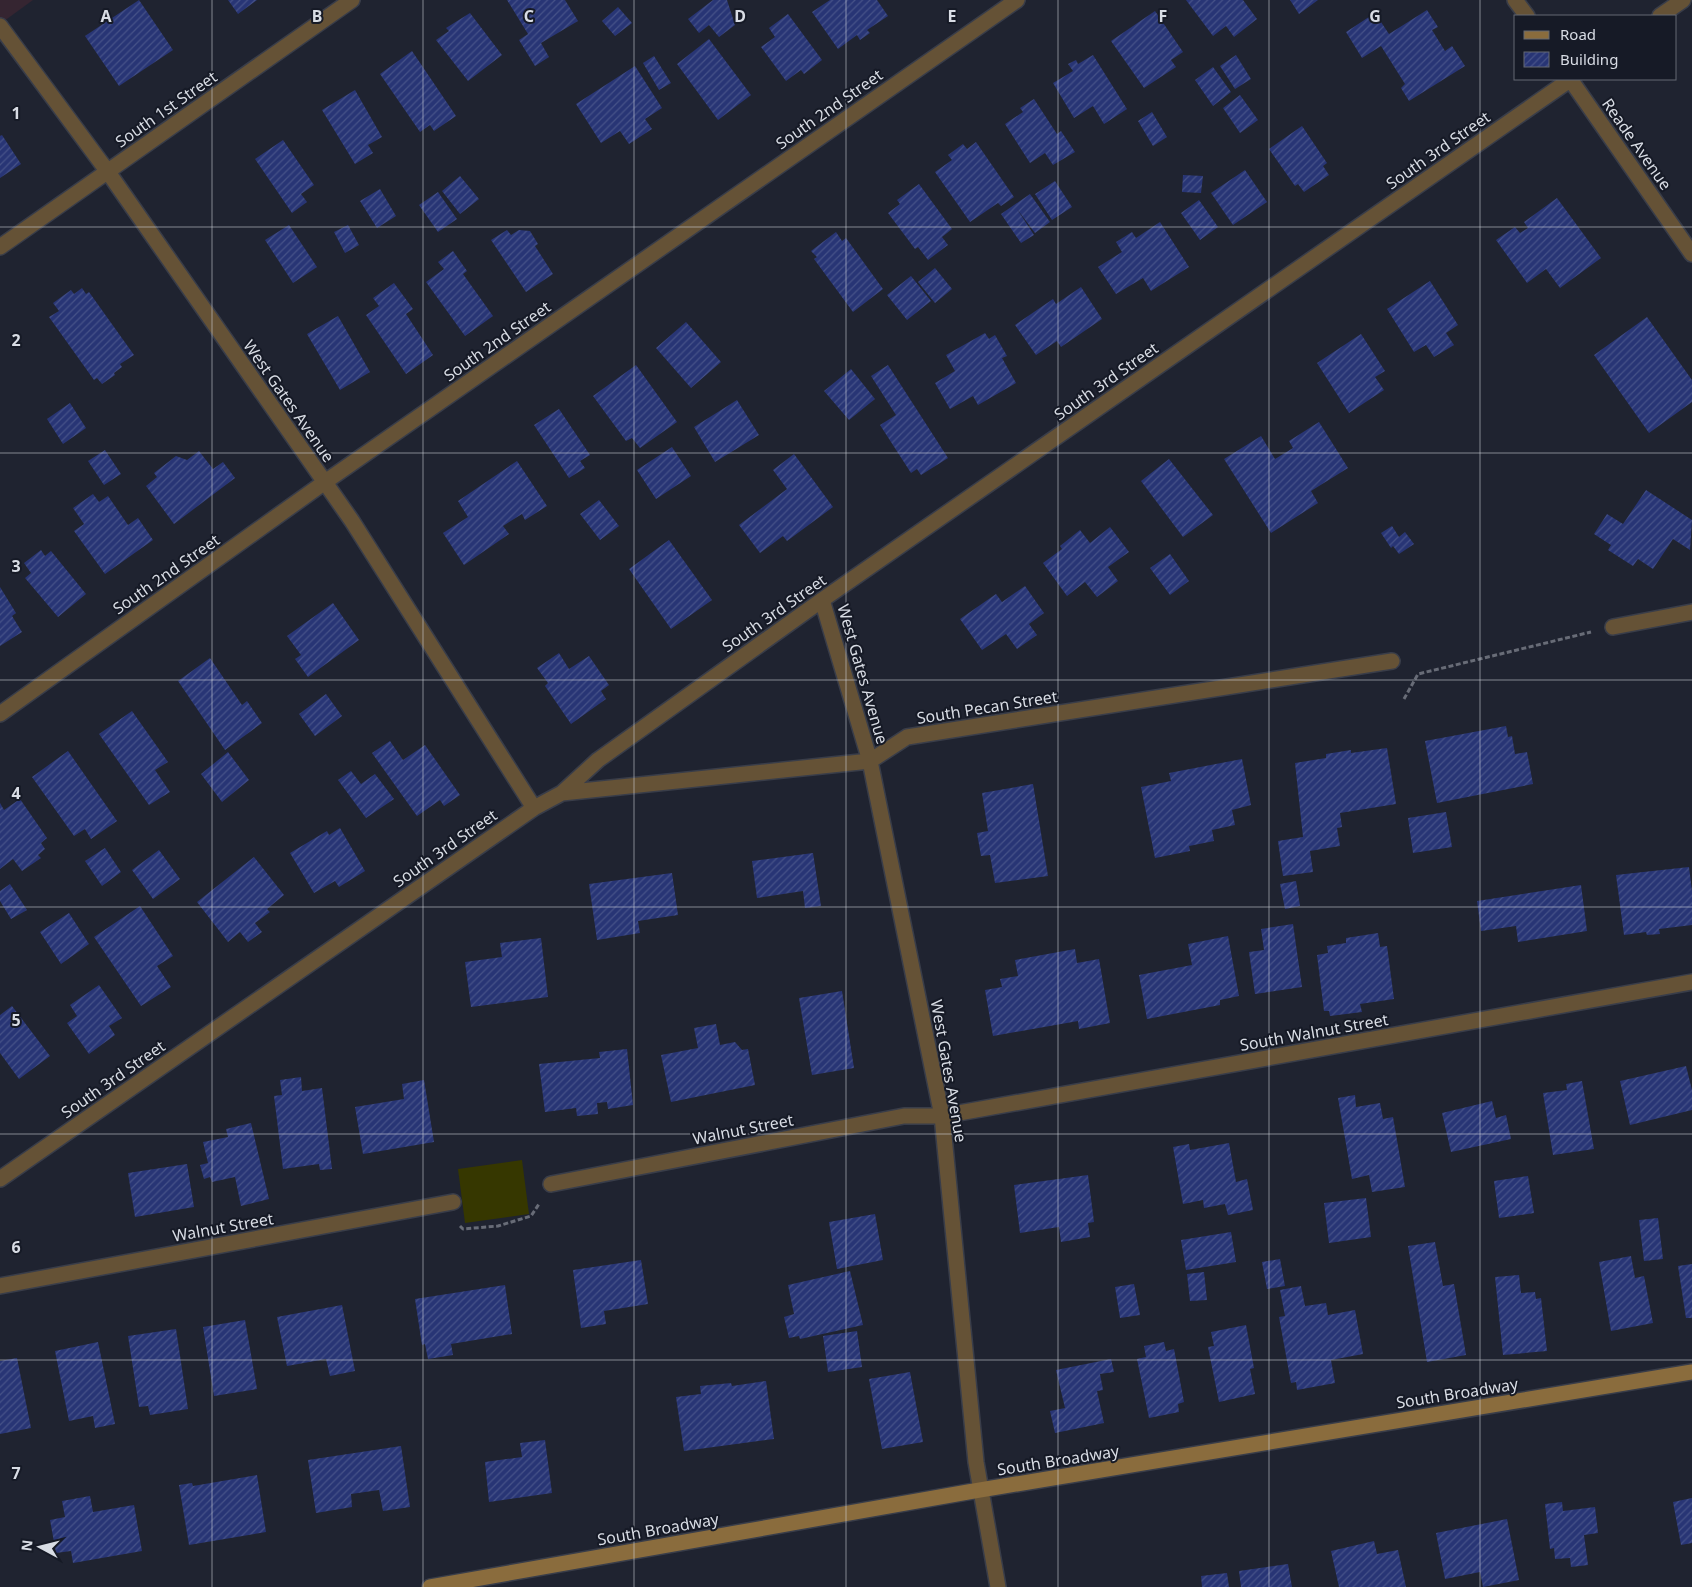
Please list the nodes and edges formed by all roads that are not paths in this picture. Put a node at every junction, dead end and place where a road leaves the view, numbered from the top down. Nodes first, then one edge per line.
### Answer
1 (352, 0) edge
2 (1017, 0) edge
3 (1515, 0) edge
4 (1683, 0) edge
5 (1526, 15) edge
6 (1661, 15) edge
7 (0, 26) edge
8 (1569, 80) edge
9 (1571, 80) edge
10 (108, 172) junction
11 (0, 248) edge
12 (1692, 254) edge
13 (325, 482) junction
14 (822, 600) junction
15 (1692, 612) edge
16 (1614, 626) road end
17 (1392, 661) dead end
18 (0, 714) edge
19 (870, 761) junction
20 (562, 793) junction
21 (534, 808) junction
22 (1692, 982) edge
23 (942, 1116) junction
24 (0, 1179) edge
25 (552, 1184) road end
26 (453, 1202) dead end
27 (0, 1286) edge
28 (1692, 1372) edge
29 (981, 1490) junction
30 (430, 1587) edge
31 (998, 1587) edge

1 - 10 street, South 1st Street
2 - 13 street, South 2nd Street
3 - 5 street
4 - 6 street
7 - 10 street, West Gates Avenue
8 - 14 street, South 3rd Street
9 - 12 street, Reade Avenue
10 - 11 street, South 1st Street
10 - 13 street, West Gates Avenue
13 - 18 street, South 2nd Street
13 - 21 street, West Gates Avenue
14 - 19 street, West Gates Avenue
14 - 20 street, South 3rd Street
15 - 16 street
17 - 19 street, South Pecan Street
19 - 20 street, South Pecan Street
19 - 23 street, West Gates Avenue
20 - 21 street, South 3rd Street
21 - 24 street, South 3rd Street
22 - 23 street, South Walnut Street
23 - 25 street, Walnut Street
23 - 29 street, West Gates Avenue
26 - 27 street, Walnut Street
28 - 29 street, South Broadway
29 - 30 street, South Broadway
29 - 31 street, West Gates Avenue

